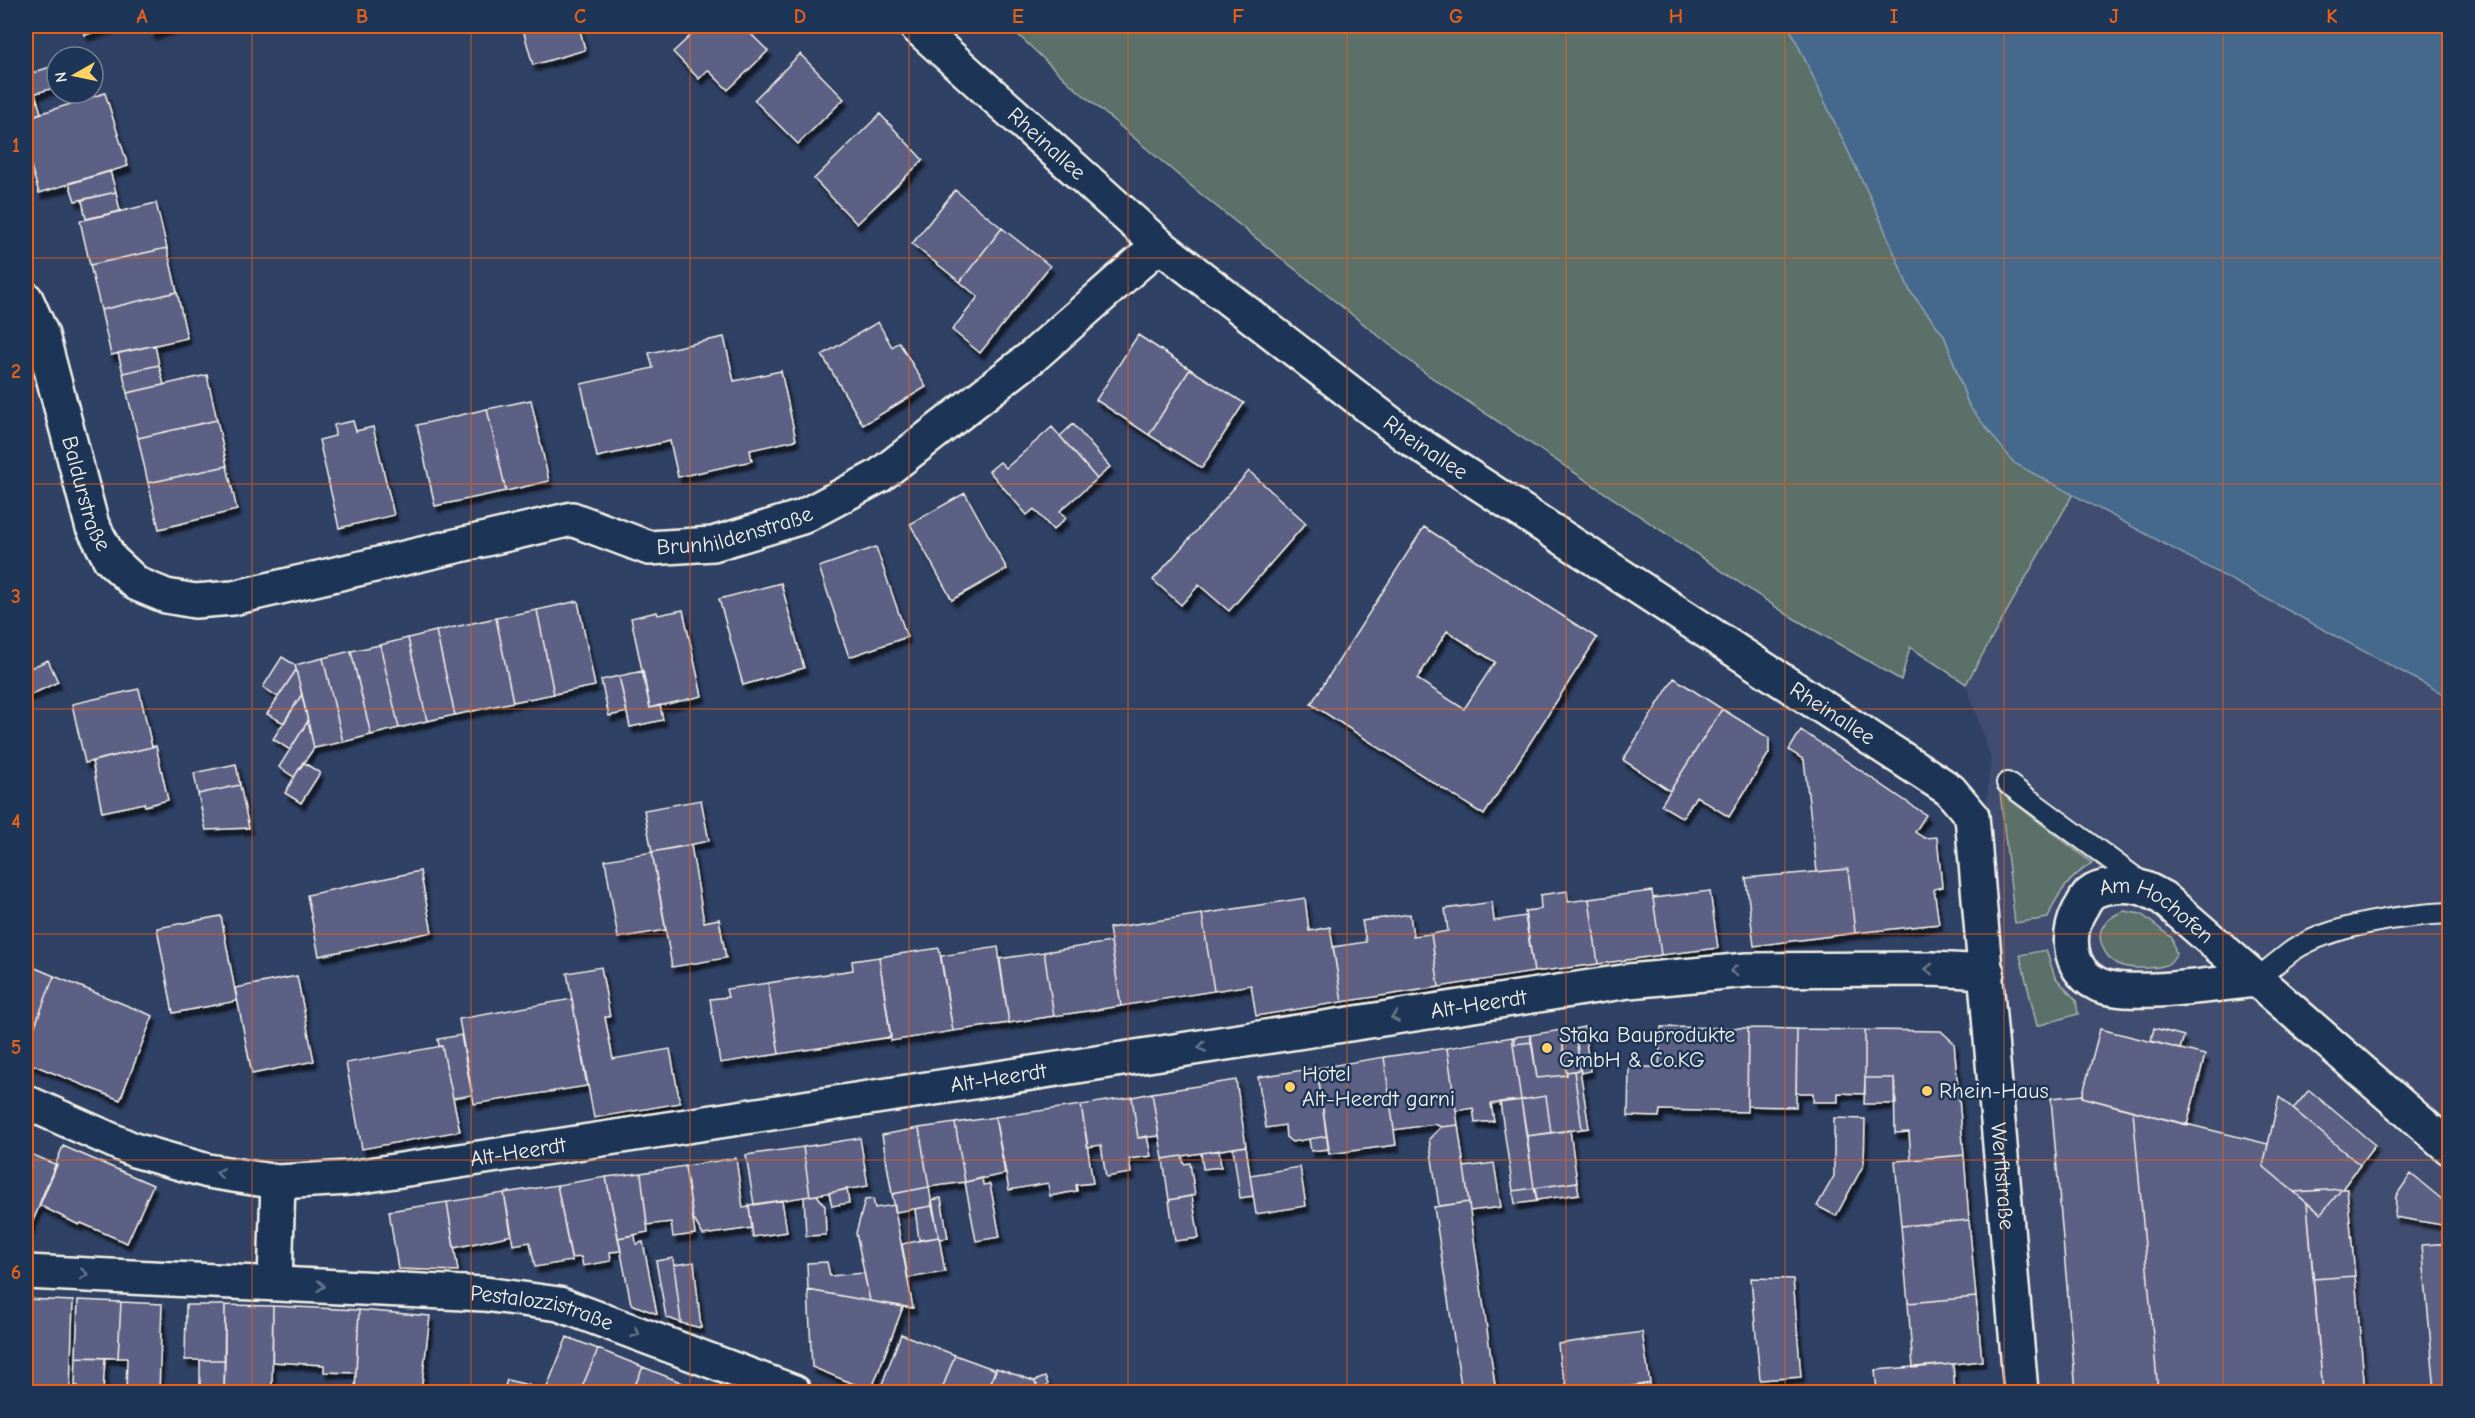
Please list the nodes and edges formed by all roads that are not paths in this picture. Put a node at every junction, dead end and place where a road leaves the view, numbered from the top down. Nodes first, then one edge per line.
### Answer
1 (916, 26) edge
2 (1159, 245) junction
3 (26, 299) edge
4 (233, 598) joint
5 (2007, 783) dead end
6 (1972, 816) joint
7 (2163, 898) junction
8 (2450, 912) edge
9 (1987, 972) junction
10 (2256, 980) junction
11 (26, 1102) edge
12 (2450, 1148) edge
13 (278, 1182) junction
14 (26, 1272) edge
15 (275, 1283) junction
16 (794, 1392) edge
17 (2021, 1392) edge

1 - 2 street, Rheinallee
2 - 4 street, Brunhildenstraße
2 - 6 street, Rheinallee
3 - 4 street, Baldurstraße
5 - 7 lane
6 - 9 street, Werftstraße
7 - 10 street, Am Hochofen
7 - 10 street, Am Hochofen
8 - 10 lane
9 -> 13 street, Alt-Heerdt
9 - 17 street, Werftstraße
10 - 12 street, Am Hochofen
13 -> 11 street, Alt-Heerdt
13 - 15 street
14 -> 15 street, Pestalozzistraße
15 -> 16 street, Pestalozzistraße

